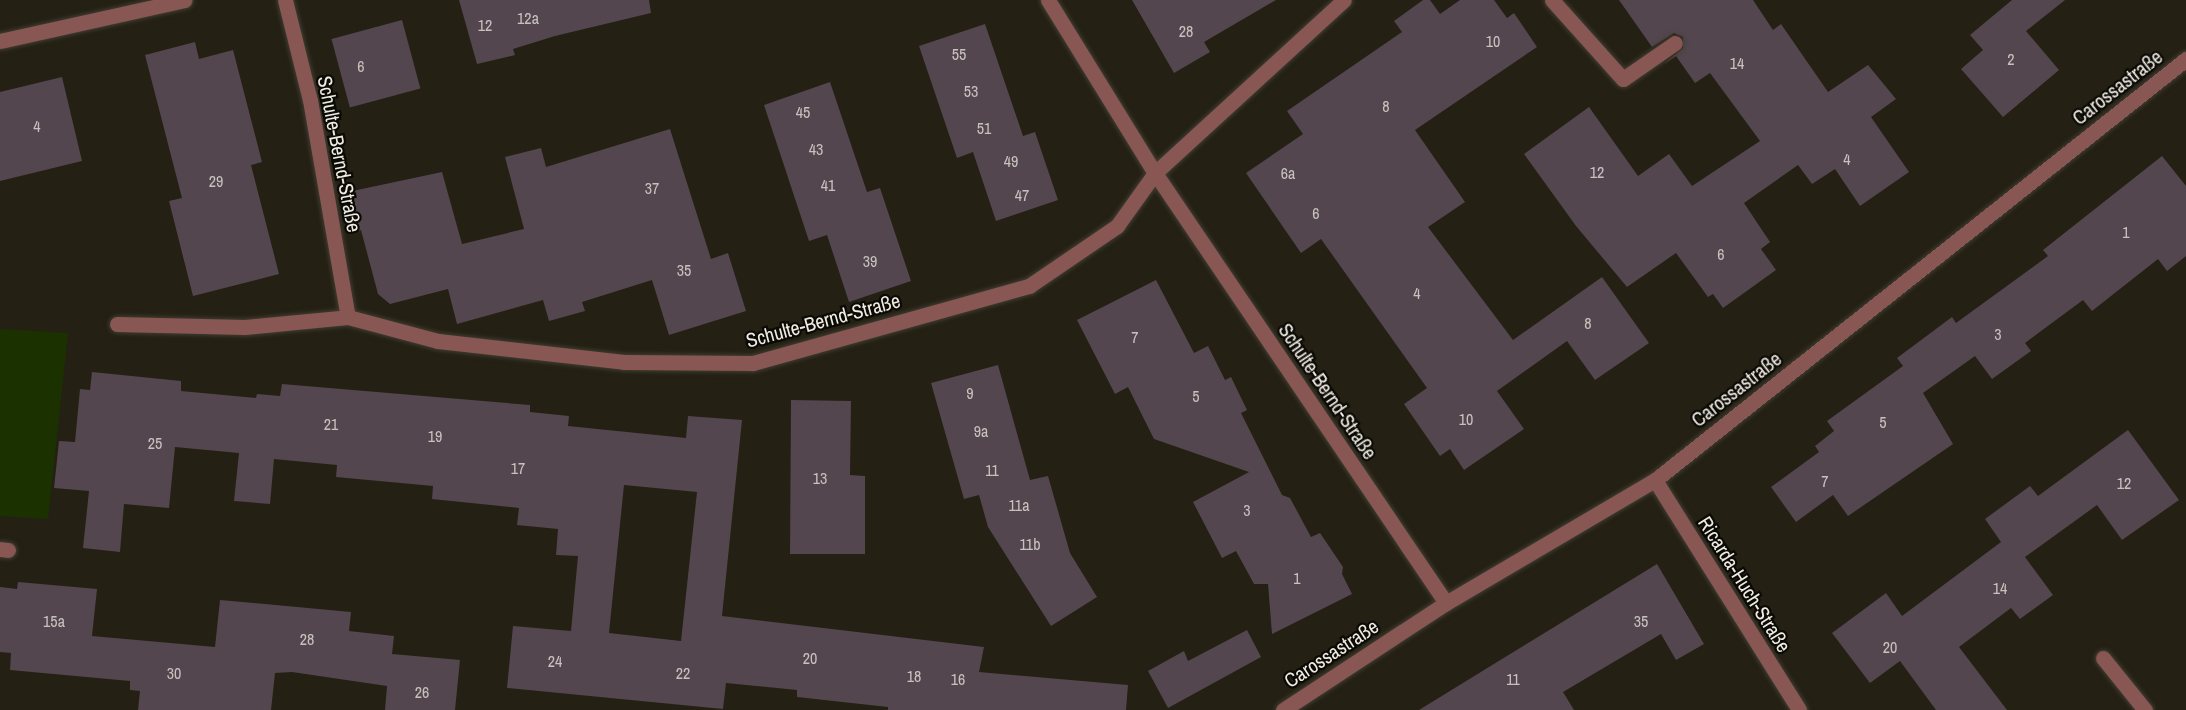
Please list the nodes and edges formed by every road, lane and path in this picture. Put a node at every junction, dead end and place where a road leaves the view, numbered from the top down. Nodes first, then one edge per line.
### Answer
1 (185, 0) edge
2 (285, 0) edge
3 (1048, 0) edge
4 (1344, 0) edge
5 (1552, 0) edge
6 (0, 41) edge
7 (1675, 43) dead end
8 (2186, 59) edge
9 (1155, 172) junction
10 (348, 317) junction
11 (117, 324) dead end
12 (1655, 480) junction
13 (1446, 603) junction
14 (2103, 658) dead end
15 (1283, 710) edge
16 (1799, 710) edge
17 (2145, 710) edge

1 - 6 street
2 - 10 street, Schulte-Bernd-Straße
3 - 9 street, Schulte-Bernd-Straße
4 - 9 street, Schulte-Bernd-Straße
5 - 7 street
8 - 12 street, Carossastraße
9 - 10 street, Schulte-Bernd-Straße
9 - 13 street, Schulte-Bernd-Straße
10 - 11 street, Schulte-Bernd-Straße
12 - 13 street, Carossastraße
12 - 16 street, Ricarda-Huch-Straße
13 - 15 street, Carossastraße
14 - 17 street

